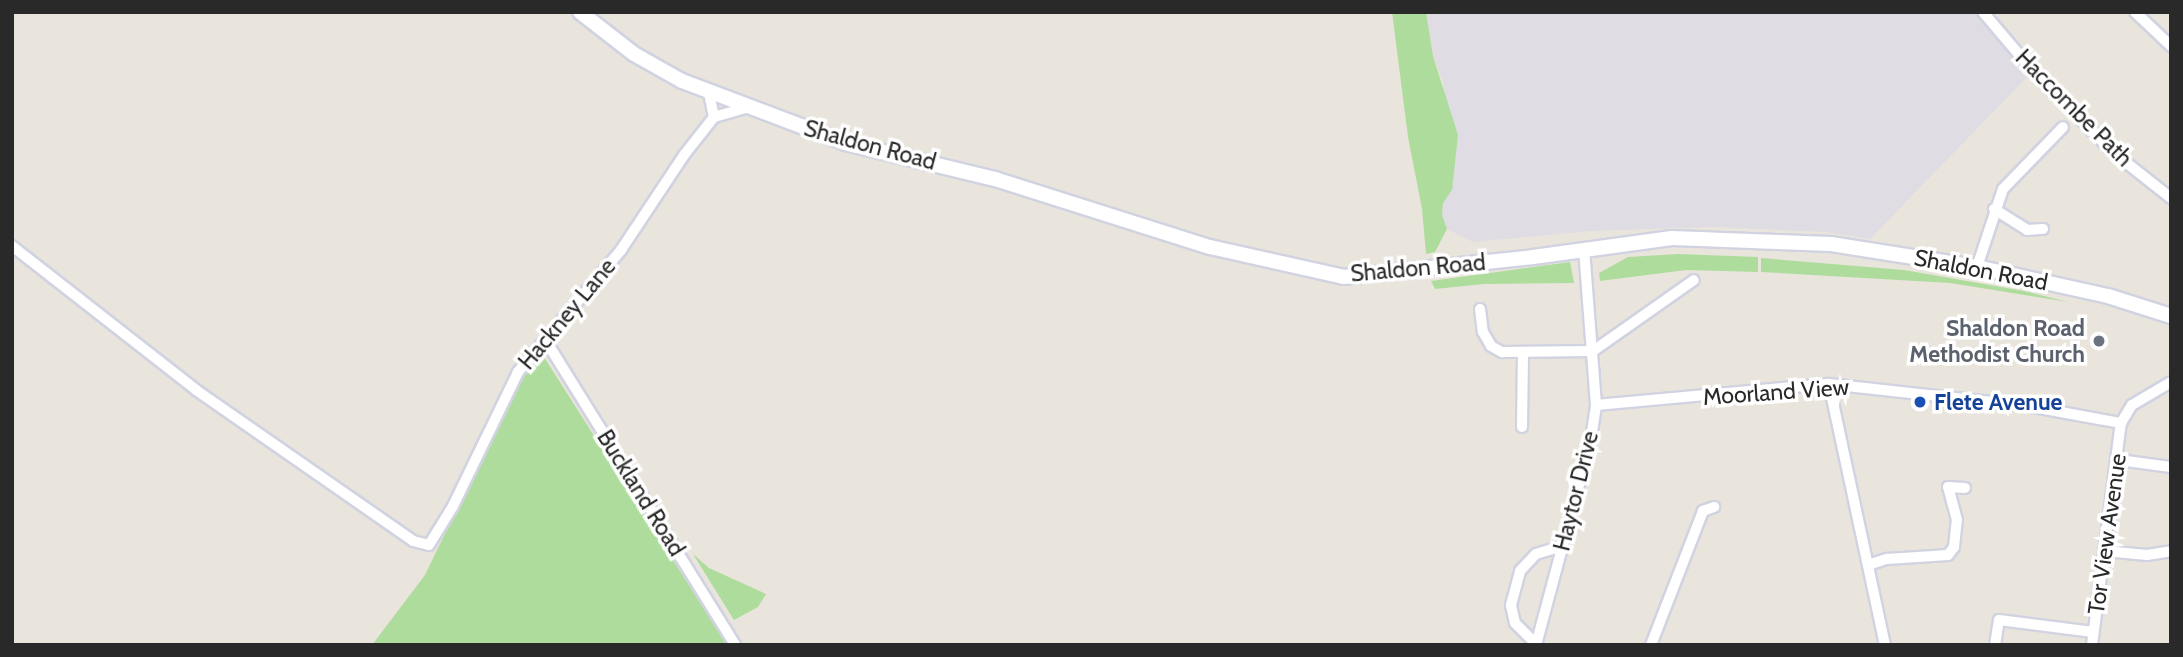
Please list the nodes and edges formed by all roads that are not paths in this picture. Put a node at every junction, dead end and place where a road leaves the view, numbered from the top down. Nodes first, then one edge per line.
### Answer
1 (580, 12) edge
2 (1983, 12) edge
3 (2136, 12) edge
4 (2171, 46) edge
5 (709, 93) junction
6 (748, 107) junction
7 (714, 117) junction
8 (2063, 127) dead end
9 (2171, 198) edge
10 (1994, 209) junction
11 (2043, 229) dead end
12 (12, 246) edge
13 (1584, 250) junction
14 (1977, 267) junction
15 (1694, 280) dead end
16 (1480, 309) dead end
17 (2171, 316) edge
18 (546, 341) junction
19 (1593, 351) junction
20 (1522, 354) junction
21 (2171, 382) edge
22 (1829, 384) junction
23 (1596, 405) junction
24 (2121, 423) junction
25 (1522, 426) dead end
26 (2119, 460) junction
27 (2171, 467) edge
28 (1965, 488) dead end
29 (1714, 507) dead end
30 (1562, 546) junction
31 (2105, 551) junction
32 (2171, 551) edge
33 (1868, 565) junction
34 (2093, 632) junction
35 (1536, 644) edge
36 (735, 645) edge
37 (1651, 645) edge
38 (1885, 645) edge
39 (1995, 645) edge
40 (2092, 645) edge

1 - 5 street, Shaldon Road
2 - 9 street, Haccombe Path
3 - 4 street
5 - 6 street, Shaldon Road
5 - 7 street
6 - 7 street
6 - 13 street, Shaldon Road
7 - 18 street, Hackney Lane
8 - 10 street
10 - 11 street
10 - 14 street
12 - 18 street, Hackney Lane
13 - 14 street, Shaldon Road
13 - 19 street, Haytor Drive
14 - 17 street, Shaldon Road
15 - 19 street
16 - 20 street
18 - 36 street, Buckland Road
19 - 20 street
19 - 23 street, Haytor Drive
20 - 25 street
21 - 24 street
22 - 23 street, Moorland View
22 - 24 street, Moorland View
22 - 33 street
23 - 30 street, Haytor Drive
24 - 26 street, Tor View Avenue
26 - 27 street
26 - 31 street, Tor View Avenue
28 - 33 street
29 - 37 street
30 - 35 street, Haytor Drive
30 - 35 street
31 - 32 street
31 - 34 street, Tor View Avenue
33 - 38 street
34 - 39 street
34 - 40 street, Tor View Avenue

